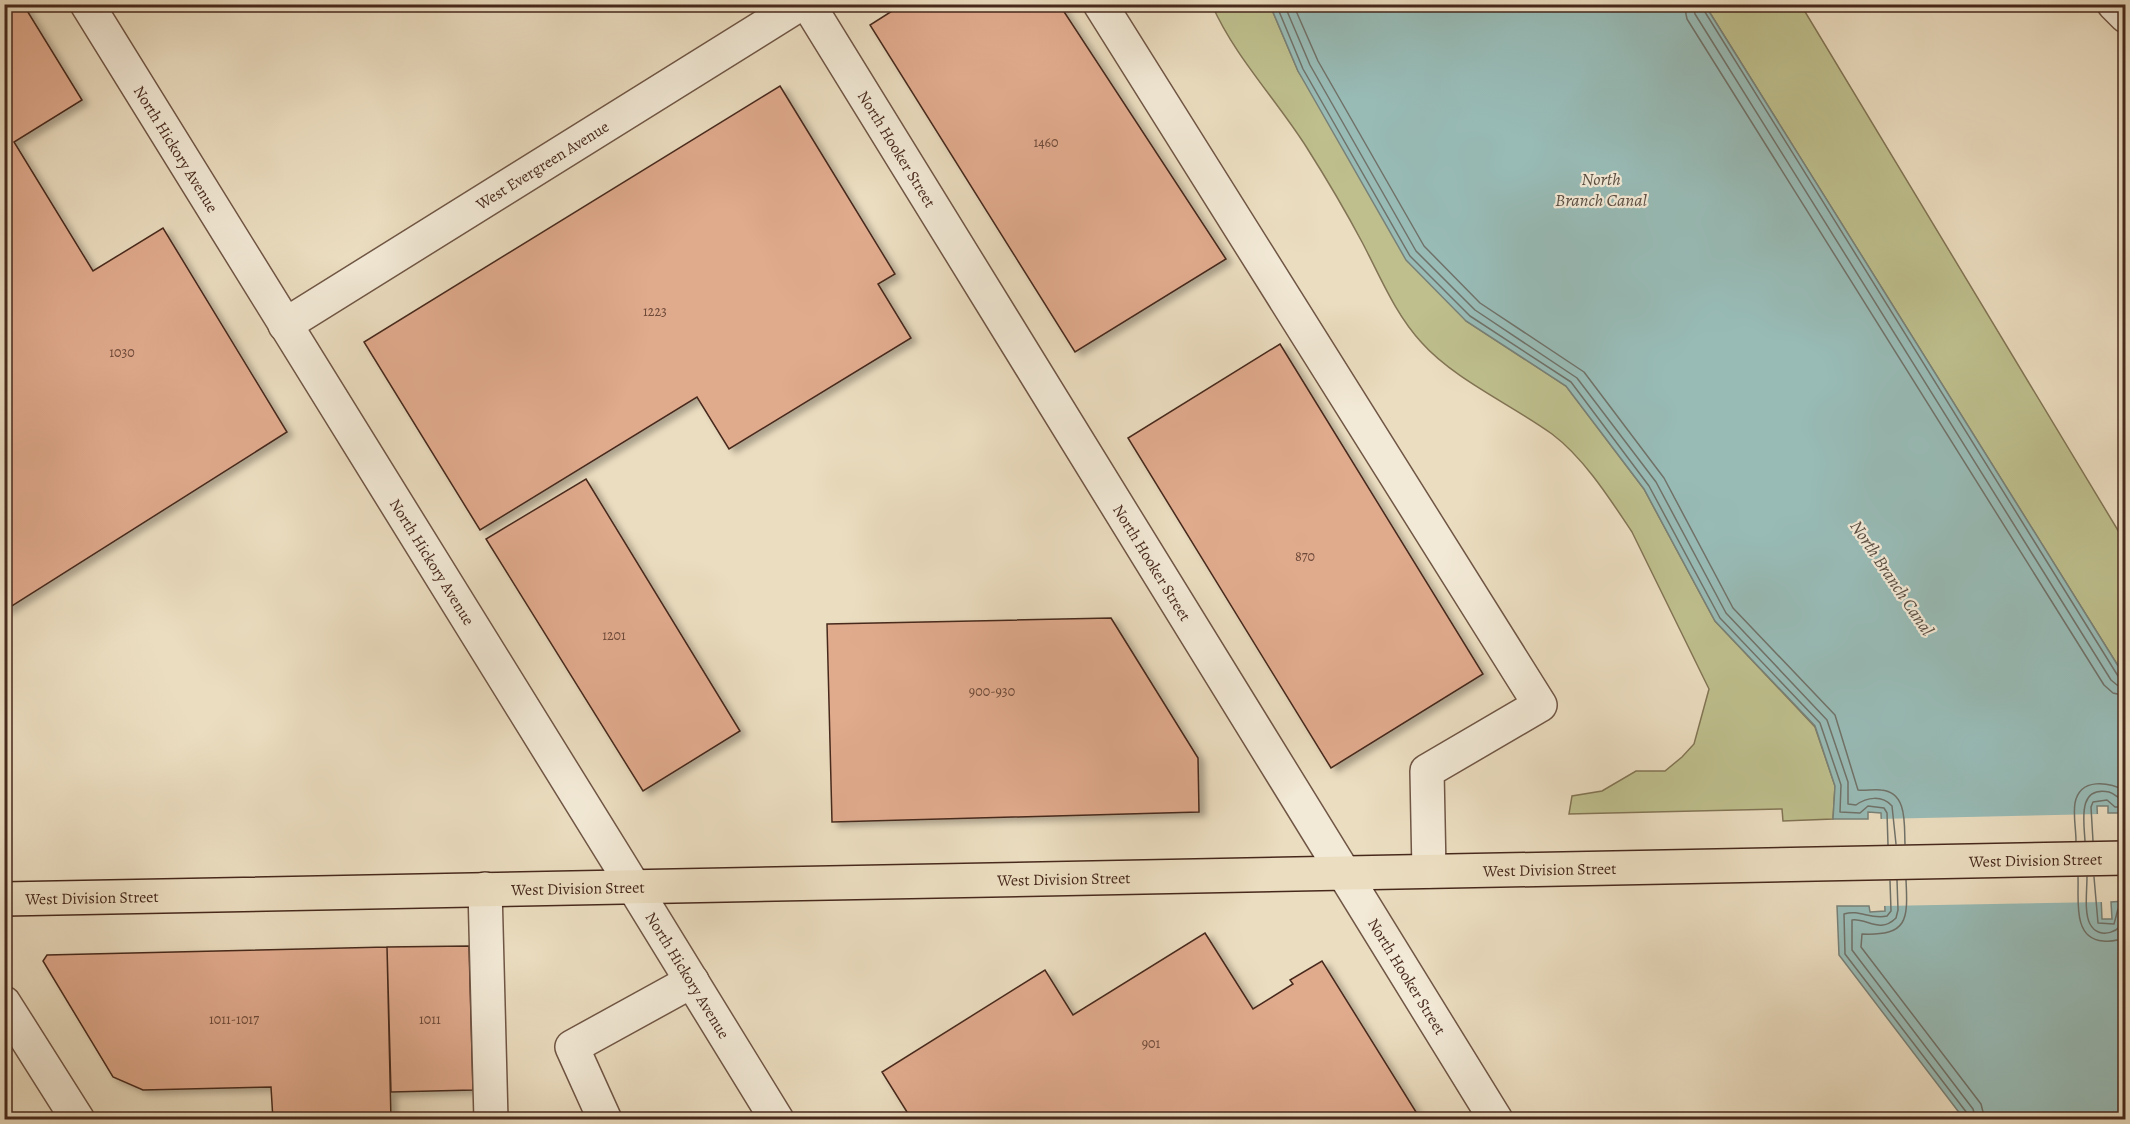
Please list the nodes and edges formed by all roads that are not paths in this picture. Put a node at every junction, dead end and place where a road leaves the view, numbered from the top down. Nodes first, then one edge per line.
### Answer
1 (87, 4) edge
2 (808, 4) edge
3 (1100, 4) edge
4 (2114, 4) edge
5 (779, 10) edge
6 (2126, 16) edge
7 (285, 325) junction
8 (2126, 858) edge
9 (1429, 871) junction
10 (1345, 872) junction
11 (635, 886) junction
12 (484, 889) junction
13 (4, 899) edge
14 (692, 981) junction
15 (4, 1003) edge
16 (78, 1119) edge
17 (491, 1119) edge
18 (605, 1119) edge
19 (777, 1119) edge
20 (1496, 1119) edge

1 - 7 street, North Hickory Avenue
2 - 10 street, North Hooker Street
3 - 9 street
4 - 6 street
5 - 7 street, West Evergreen Avenue
7 - 11 street, North Hickory Avenue
8 - 9 main road, West Division Street
9 - 10 main road, West Division Street
10 - 11 main road, West Division Street
10 - 20 street, North Hooker Street
11 - 12 main road, West Division Street
11 - 14 street, North Hickory Avenue
12 - 13 main road, West Division Street
12 - 17 street
14 - 18 street
14 - 19 street, North Hickory Avenue
15 - 16 street

